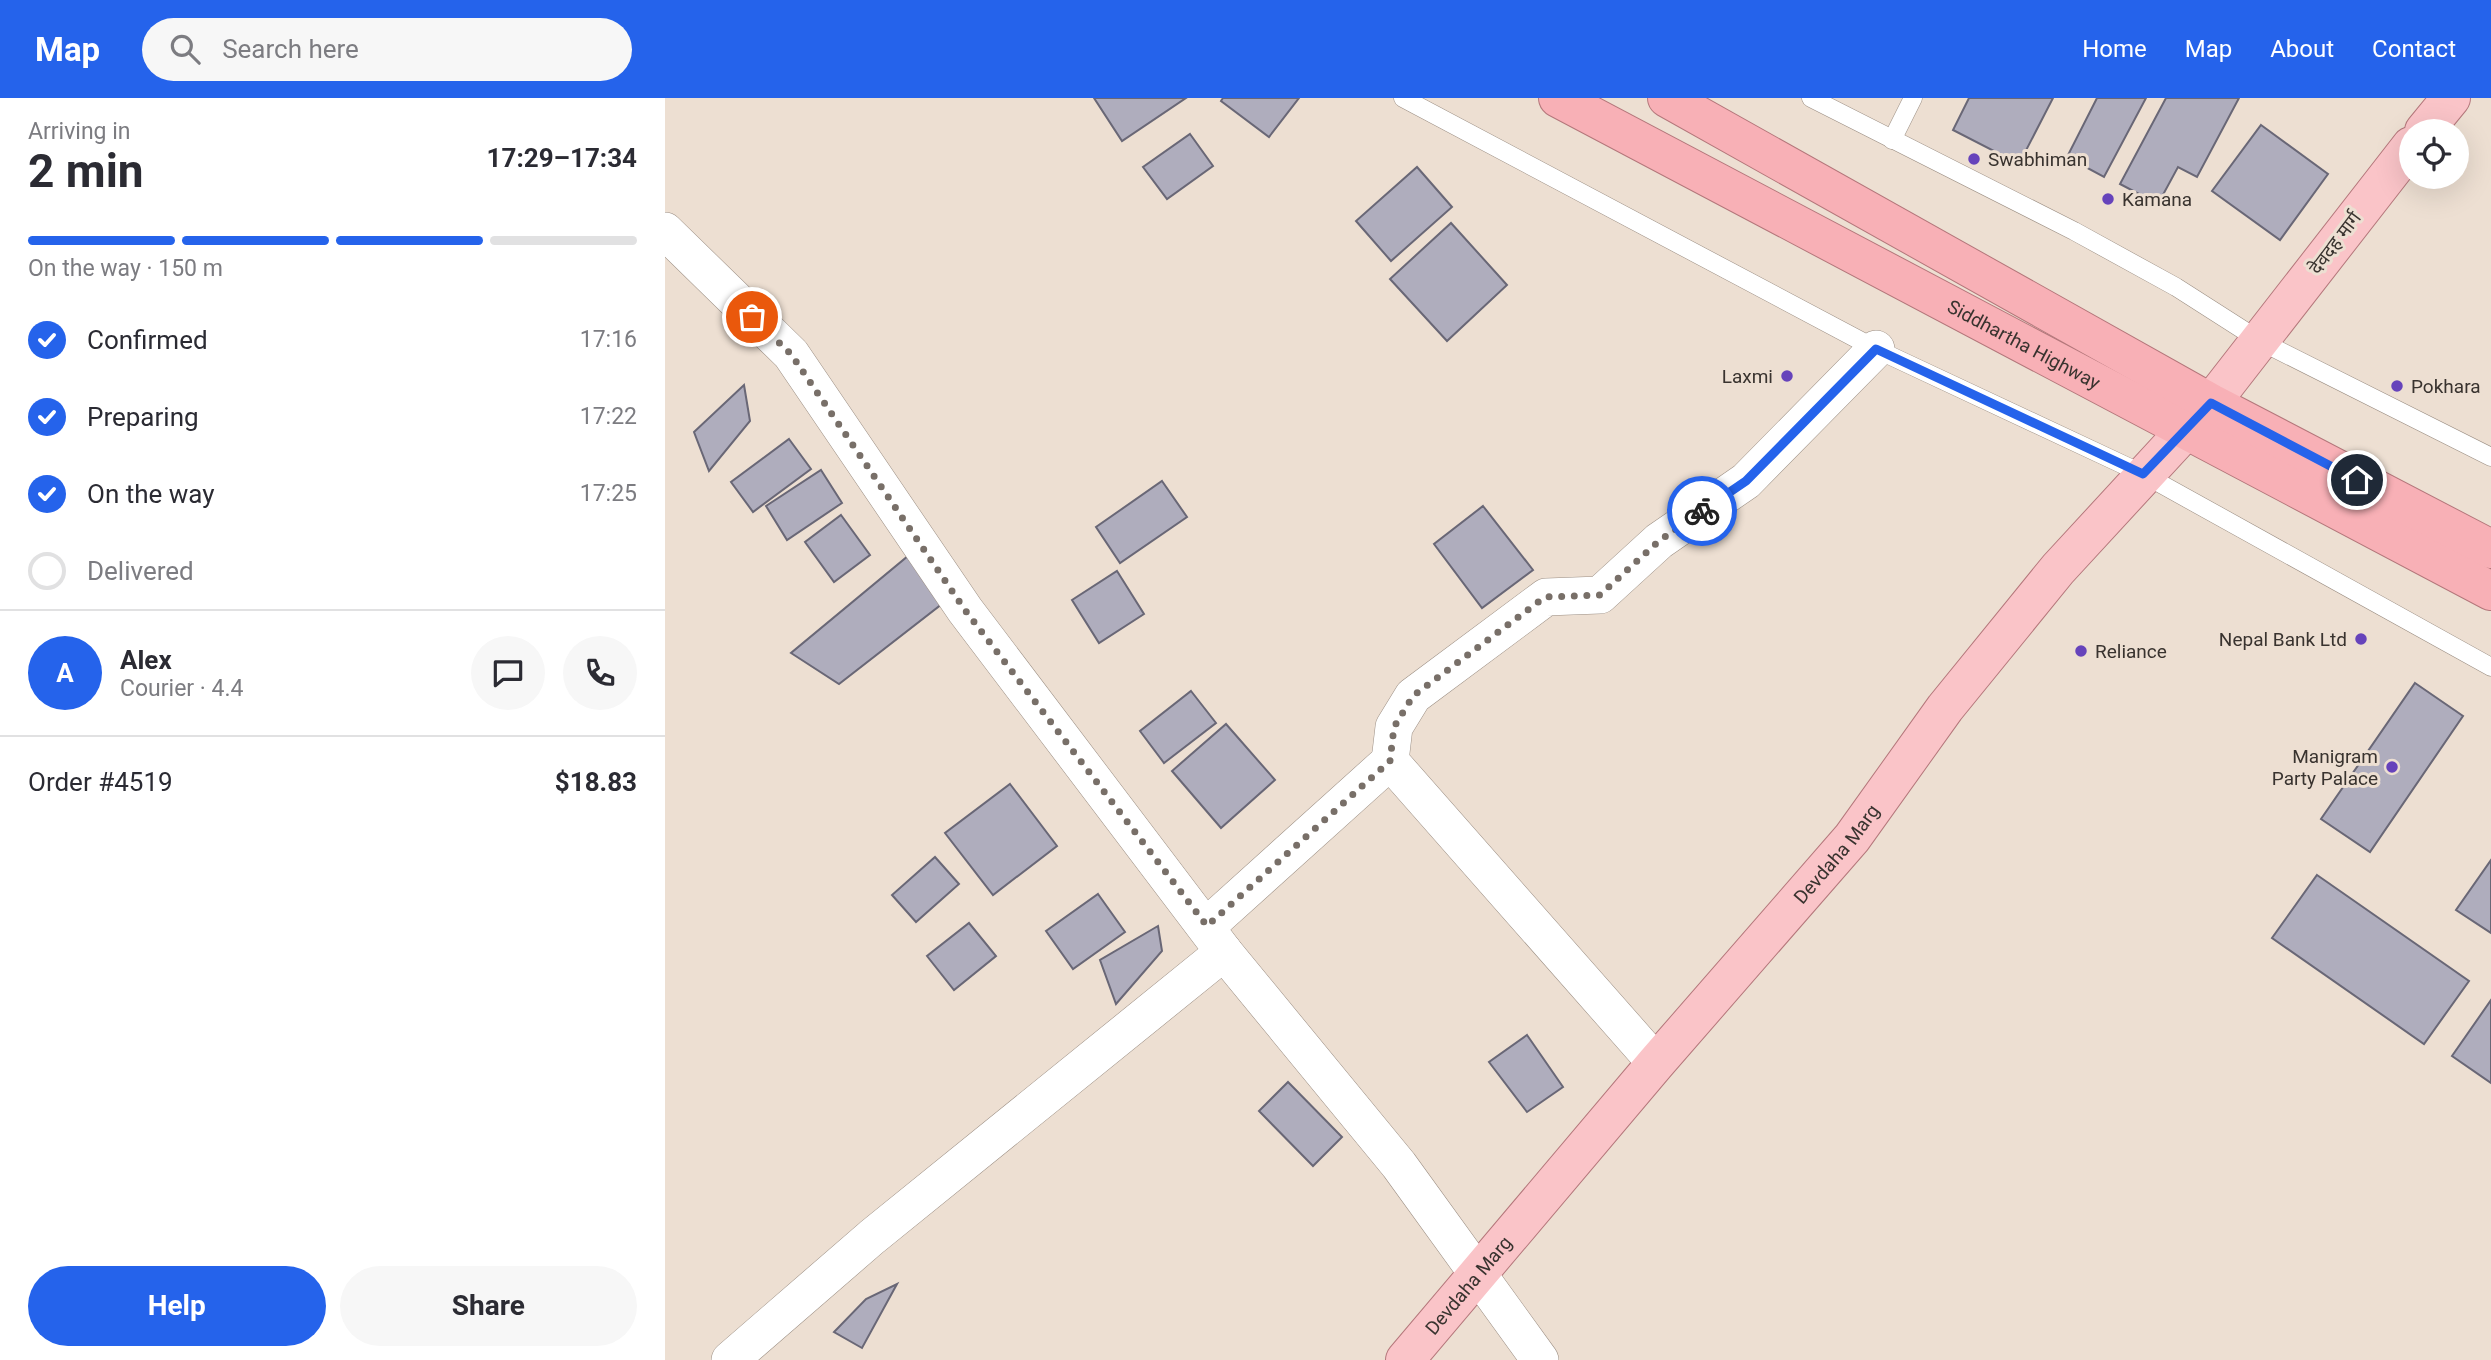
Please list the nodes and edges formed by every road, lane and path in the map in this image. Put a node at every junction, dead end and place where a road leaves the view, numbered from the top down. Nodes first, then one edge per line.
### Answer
1 (1403, 98) edge
2 (1558, 98) edge
3 (1667, 98) edge
4 (1811, 98) edge
5 (1913, 98) edge
6 (2451, 98) edge
7 (2434, 119) edge
8 (1892, 140) junction
9 (2399, 162) edge
10 (665, 231) edge
11 (2262, 342) junction
12 (1876, 349) junction
13 (2199, 417) junction
14 (2491, 457) edge
15 (2143, 474) junction
16 (2491, 549) edge
17 (2491, 592) edge
18 (2491, 667) edge
19 (1390, 761) junction
20 (1216, 939) junction
21 (1656, 1063) junction
22 (1477, 1272) junction
23 (730, 1360) edge
24 (1405, 1360) edge
25 (1540, 1360) edge

1 - 12 lane
2 - 13 highway, Siddhartha Highway
3 - 13 highway, Siddhartha Highway
4 - 8 lane
5 - 8 lane
6 - 7 main road
8 - 11 lane
9 - 11 main road, देवदह मार्ग
10 - 20 street
11 - 13 main road, Devdaha Marg
11 - 14 lane
12 - 15 lane
12 - 19 street
13 - 15 main road, Devdaha Marg
13 - 16 highway, Siddhartha Highway
13 - 17 highway, Siddhartha Highway
15 - 18 lane
15 - 21 main road, Devdaha Marg
19 - 20 street
19 - 21 street
20 - 22 street
20 - 23 street
21 - 22 main road, Devdaha Marg
22 - 24 main road, Devdaha Marg
22 - 25 street

